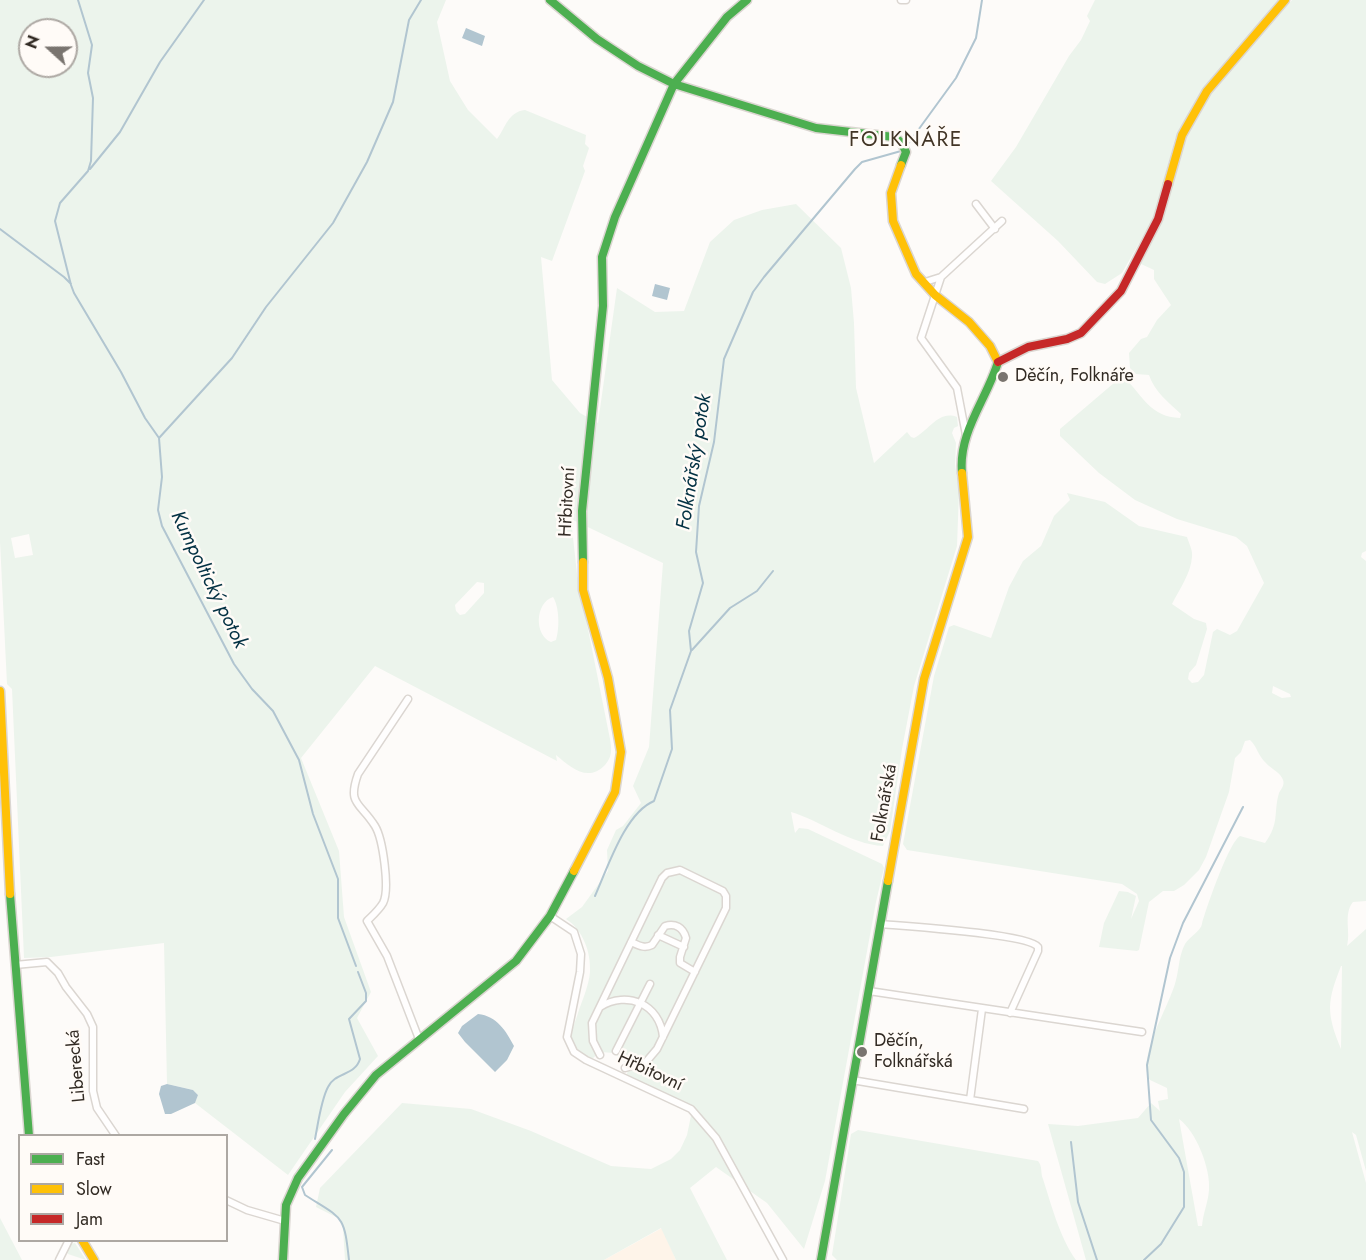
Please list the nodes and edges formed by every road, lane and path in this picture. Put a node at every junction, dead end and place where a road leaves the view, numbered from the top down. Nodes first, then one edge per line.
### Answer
1 (550, 0) edge
2 (747, 0) edge
3 (901, 0) edge
4 (906, 0) edge
5 (1285, 0) edge
6 (674, 84) junction
7 (976, 204) dead end
8 (1002, 221) dead end
9 (995, 229) junction
10 (941, 277) junction
11 (925, 282) junction
12 (935, 294) junction
13 (998, 362) junction
14 (966, 435) junction
15 (0, 691) edge
16 (408, 699) dead end
17 (1, 709) edge
18 (550, 916) junction
19 (881, 924) junction
20 (658, 935) junction
21 (631, 942) junction
22 (684, 947) junction
23 (15, 965) junction
24 (695, 972) junction
25 (650, 984) dead end
26 (869, 991) junction
27 (641, 1003) junction
28 (599, 1007) junction
29 (982, 1009) junction
30 (1010, 1013) junction
31 (1142, 1032) dead end
32 (663, 1037) junction
33 (419, 1039) junction
34 (616, 1051) dead end
35 (600, 1055) dead end
36 (625, 1068) dead end
37 (852, 1080) junction
38 (970, 1100) junction
39 (1024, 1109) dead end
40 (29, 1134) edge
41 (115, 1134) edge
42 (228, 1201) edge
43 (285, 1221) junction
44 (68, 1242) edge
45 (83, 1242) edge
46 (61, 1259) edge
47 (94, 1260) edge
48 (283, 1260) edge
49 (783, 1260) edge
50 (821, 1260) edge

1 - 6 street
2 - 6 street, Hřbitovní
3 - 4 street
5 - 13 street
6 - 11 street
6 - 18 street, Hřbitovní
7 - 9 street
8 - 9 street
9 - 10 street
10 - 11 street
10 - 12 street
11 - 12 street
12 - 13 street
12 - 14 street
13 - 14 street, Folknářská
14 - 19 street, Folknářská
15 - 17 street
16 - 33 street
17 - 23 street
18 - 33 street, Hřbitovní
18 - 49 street, Hřbitovní
19 - 26 street, Folknářská
19 - 30 street
20 - 21 street
20 - 22 street
20 - 22 street
21 - 24 street
21 - 28 street
22 - 24 street
23 - 40 street
23 - 41 street, Liberecká
24 - 32 street
25 - 27 street
26 - 29 street
26 - 37 street, Folknářská
27 - 28 street
27 - 32 street
27 - 34 street
28 - 35 street
29 - 30 street
29 - 38 street
30 - 31 street
32 - 36 street
33 - 43 street, Hřbitovní
37 - 38 street
37 - 50 street, Folknářská
38 - 39 street
42 - 43 street
43 - 48 street
44 - 46 street
45 - 47 street

